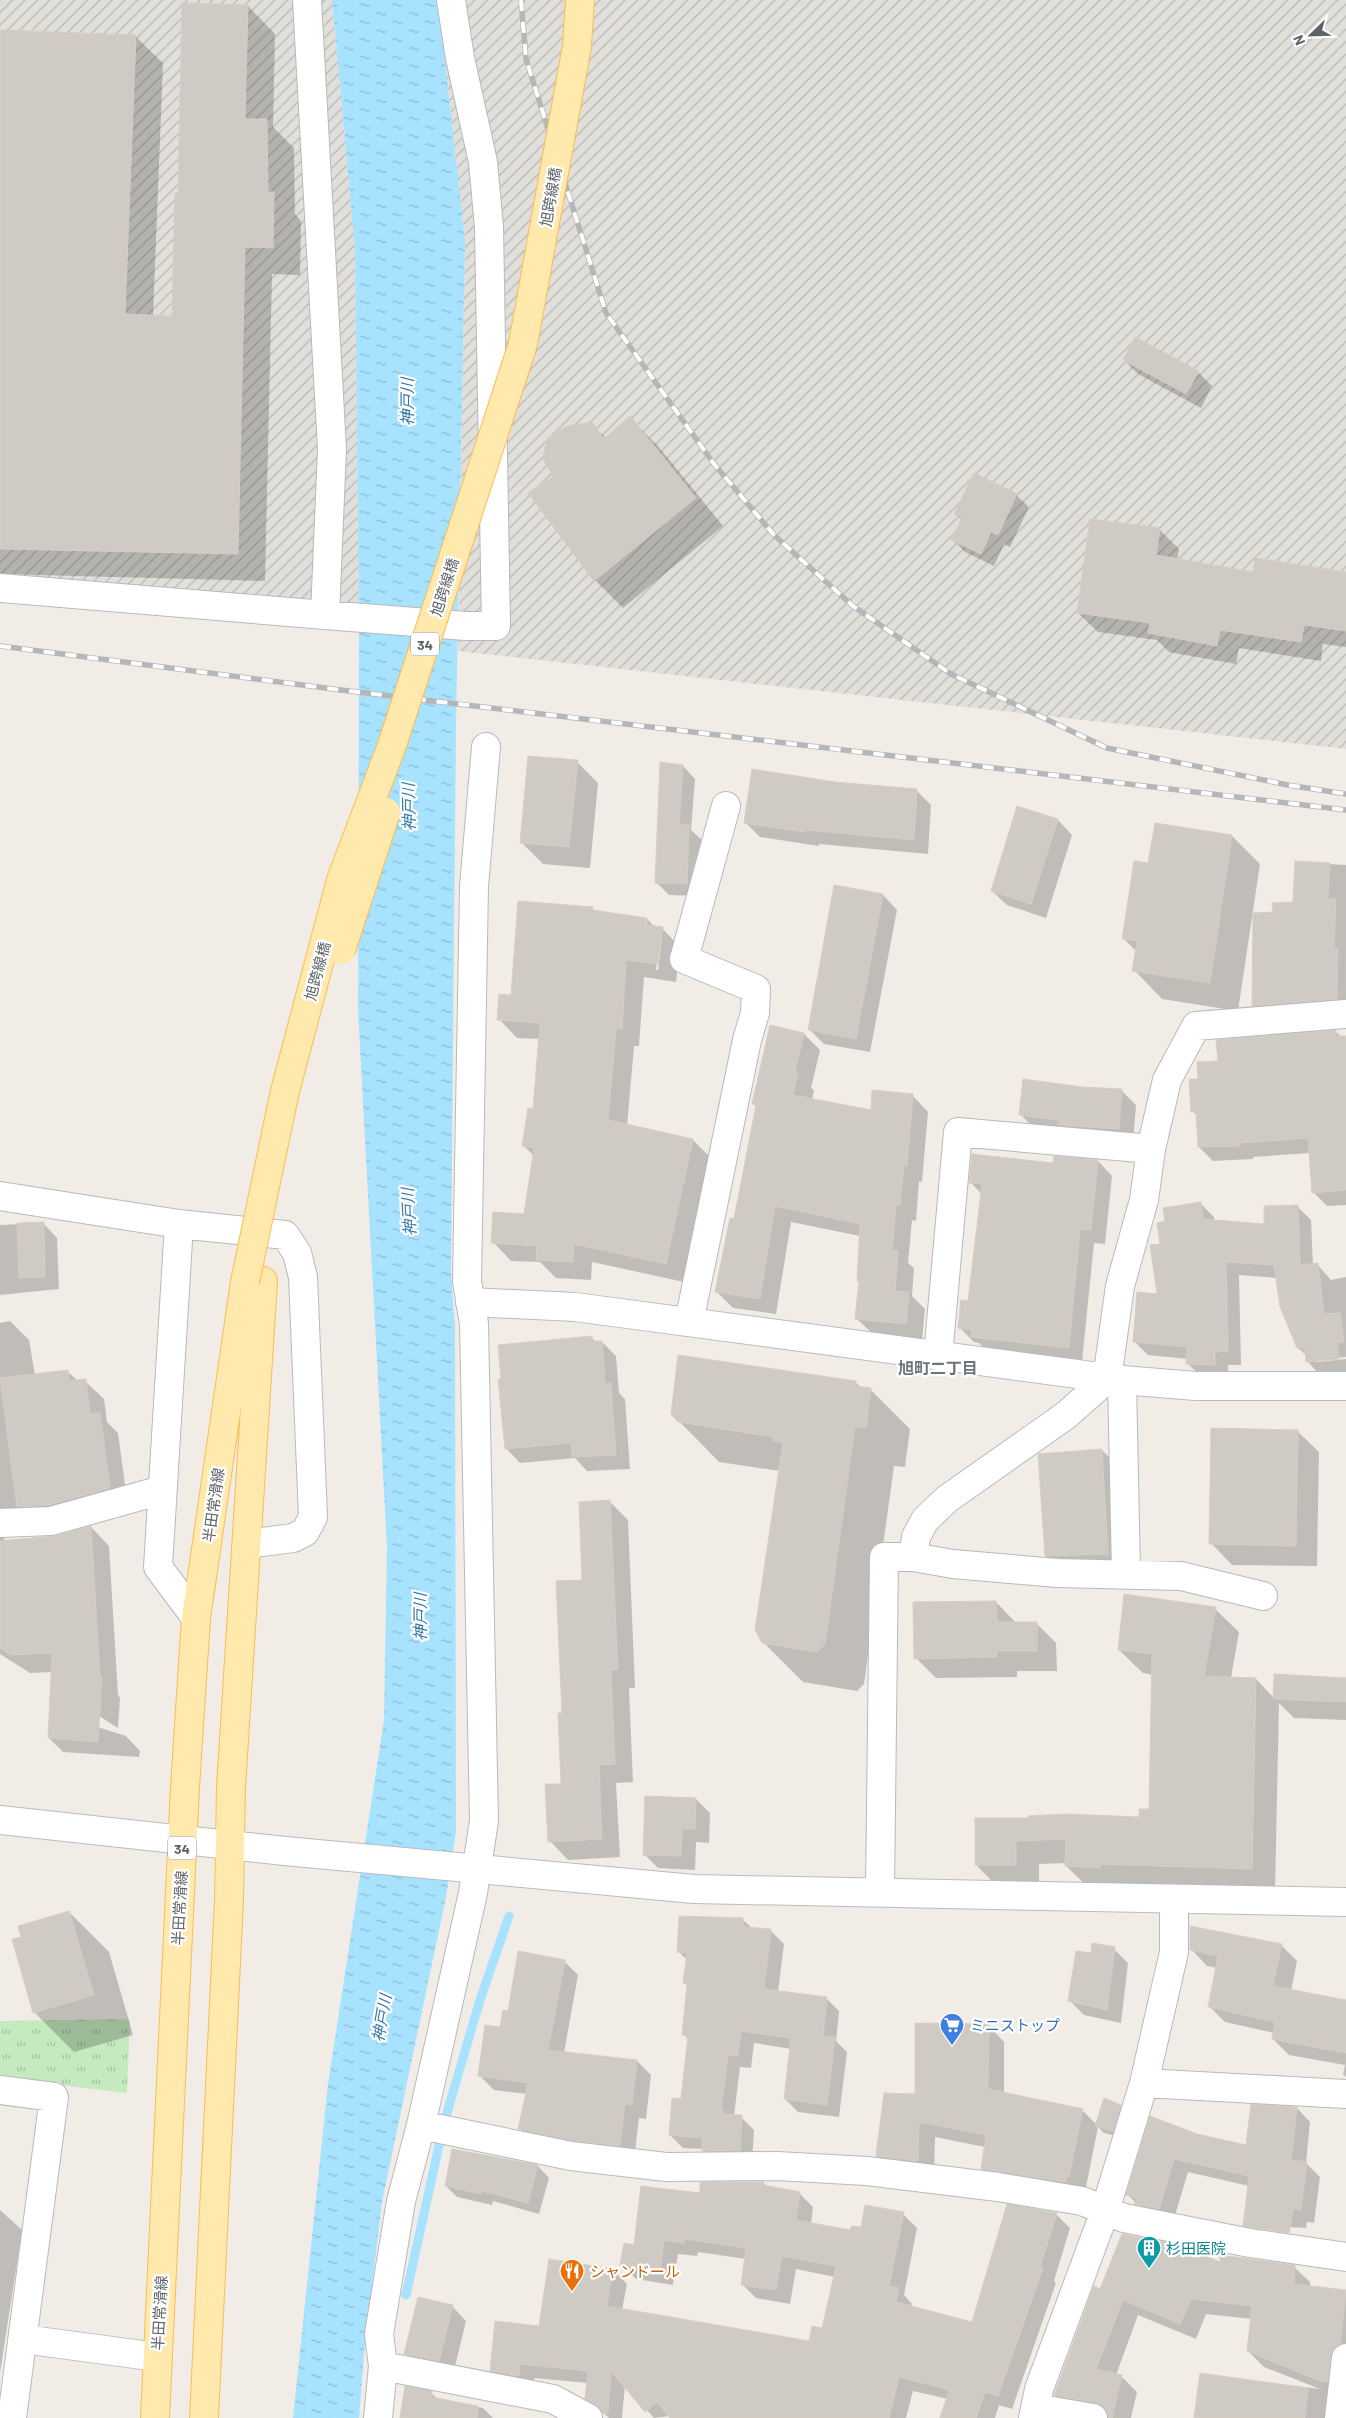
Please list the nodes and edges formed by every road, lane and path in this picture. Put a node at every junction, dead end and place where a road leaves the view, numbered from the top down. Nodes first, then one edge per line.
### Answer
1 (307, 0) edge
2 (450, 0) edge
3 (580, 0) edge
4 (597, 0) edge
5 (0, 588) edge
6 (325, 615) junction
7 (486, 747) dead end
8 (726, 806) dead end
9 (1346, 1014) edge
10 (1151, 1150) junction
11 (0, 1196) edge
12 (179, 1224) junction
13 (254, 1282) junction
14 (470, 1302) junction
15 (689, 1322) junction
16 (938, 1356) junction
17 (1114, 1380) junction
18 (1346, 1386) edge
19 (162, 1490) junction
20 (0, 1522) edge
21 (247, 1544) junction
22 (913, 1557) junction
23 (1126, 1574) junction
24 (1263, 1596) dead end
25 (196, 1618) junction
26 (0, 1820) edge
27 (182, 1840) junction
28 (230, 1845) junction
29 (478, 1870) junction
30 (880, 1892) junction
31 (1174, 1900) junction
32 (1346, 1902) edge
33 (1144, 2083) junction
34 (0, 2090) edge
35 (1346, 2094) edge
36 (435, 2128) junction
37 (1105, 2211) junction
38 (1346, 2257) edge
39 (23, 2339) junction
40 (157, 2357) junction
41 (1346, 2358) edge
42 (383, 2366) junction
43 (1034, 2413) edge
44 (12, 2418) edge
45 (155, 2418) edge
46 (204, 2418) edge
47 (378, 2418) edge
48 (588, 2418) edge
49 (1093, 2418) edge
50 (1338, 2418) edge

1 - 6 street
2 - 6 street
3 - 13 main road, 旭跨線橋 / 34, bridge
4 - 13 main road, 旭跨線橋 / 34, bridge
5 - 6 street
7 - 14 street
8 - 15 street
9 - 10 street
10 - 16 street
10 - 17 street
11 - 12 street
12 - 19 street
12 - 21 street
13 - 21 main road, 34
13 - 25 main road, 半田常滑線 / 34
14 - 15 street
14 - 29 street
15 - 16 street
16 - 17 street
17 - 18 street
17 - 22 street
17 - 23 street
19 - 20 street
19 - 25 street
21 - 28 main road, 34
22 - 23 street
22 - 30 street
23 - 24 street
25 - 27 main road, 半田常滑線 / 34
26 - 27 street
27 - 28 street
27 - 40 main road, 半田常滑線 / 34
28 - 29 street
28 - 46 main road, 34
29 - 30 street
29 - 36 street
30 - 31 street
31 - 32 street
31 - 33 street
33 - 35 street
33 - 37 street
34 - 39 street
36 - 37 street
36 - 42 street
37 - 38 street
37 - 43 street
39 - 40 street
39 - 44 street
40 - 45 main road, 半田常滑線 / 34
41 - 50 street
42 - 47 street
42 - 48 street
43 - 49 street

